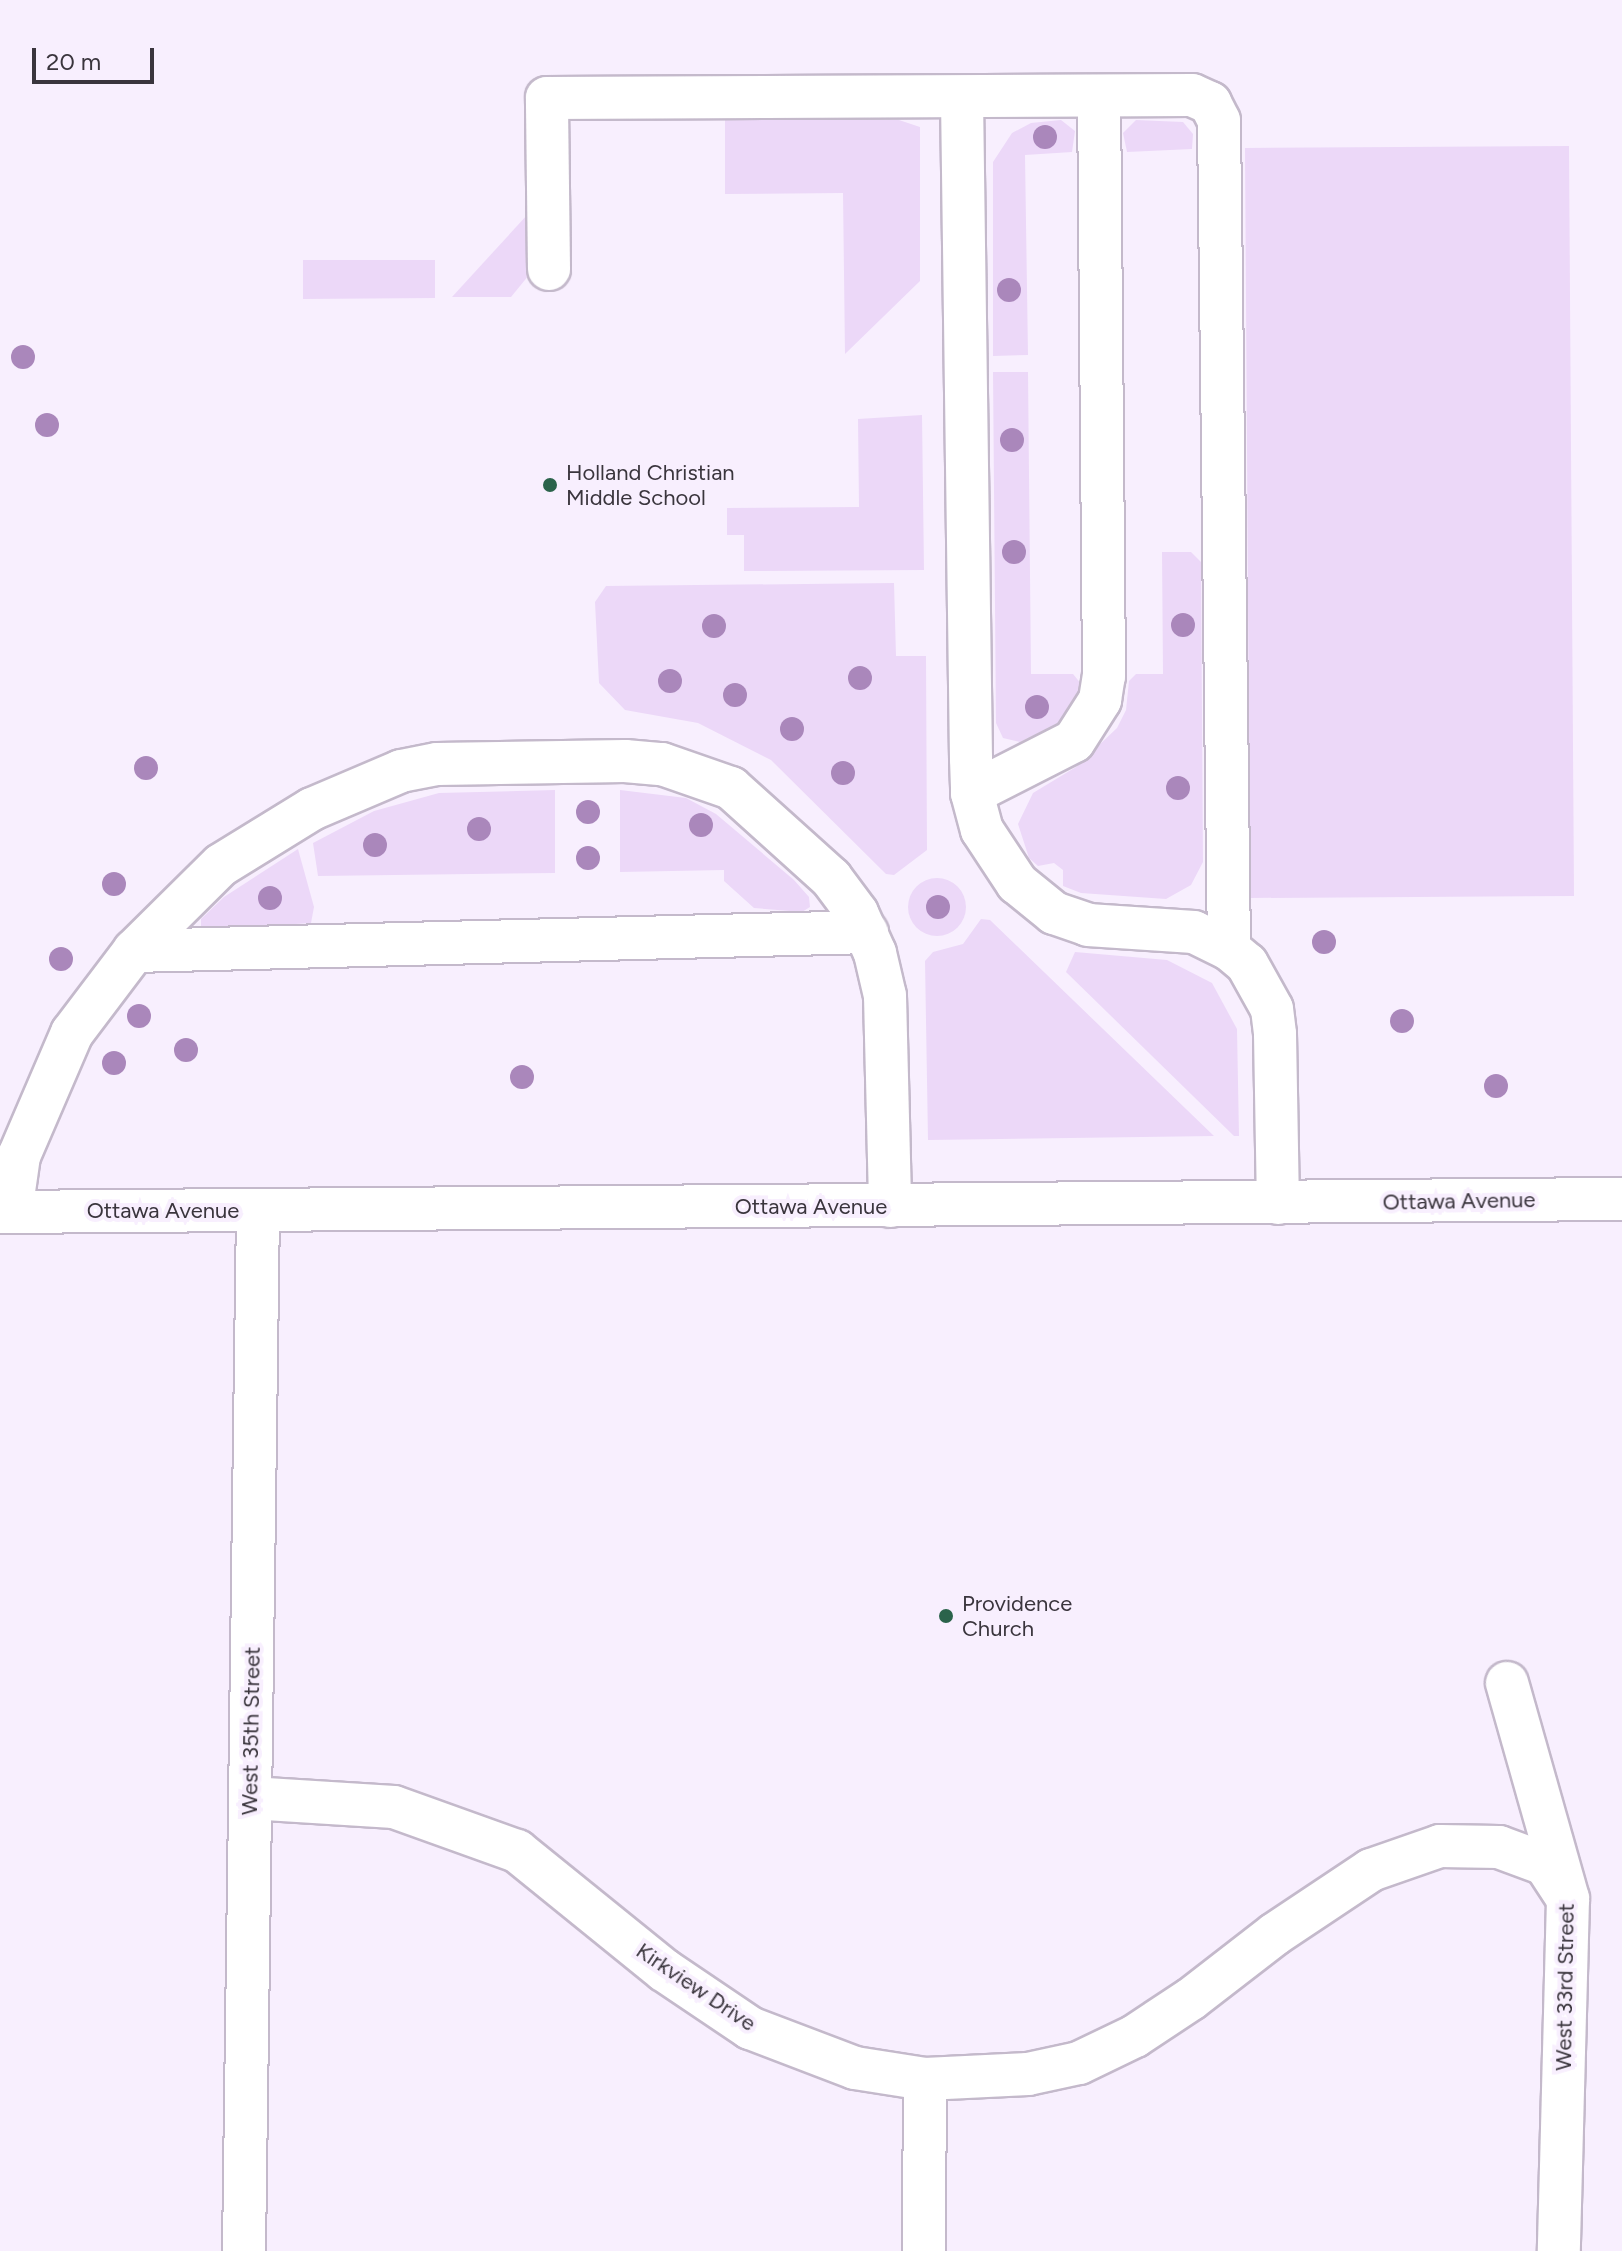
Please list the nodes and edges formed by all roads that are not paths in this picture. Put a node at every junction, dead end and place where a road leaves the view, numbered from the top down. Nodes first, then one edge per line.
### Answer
1 (1099, 96) junction
2 (962, 98) junction
3 (549, 269) dead end
4 (972, 793) junction
5 (867, 932) junction
6 (1229, 949) junction
7 (134, 951) junction
8 (1622, 1199) edge
9 (1278, 1203) junction
10 (890, 1206) junction
11 (258, 1210) junction
12 (6, 1212) edge
13 (1507, 1683) dead end
14 (250, 1798) junction
15 (1568, 1899) junction
16 (925, 2079) junction
17 (244, 2251) edge
18 (924, 2251) edge
19 (1559, 2251) edge

1 - 2 street
1 - 4 street
1 - 6 street
2 - 3 street
2 - 4 street
4 - 6 street
5 - 7 street
5 - 7 street
5 - 10 street
6 - 9 street
7 - 12 street
8 - 9 street, Ottawa Avenue
9 - 10 street, Ottawa Avenue
10 - 11 street, Ottawa Avenue
11 - 12 street, Ottawa Avenue
11 - 14 street, West 35th Street
13 - 15 street, West 33rd Street
14 - 16 street, Kirkview Drive
14 - 17 street, West 35th Street
15 - 16 street, Kirkview Drive
15 - 19 street, West 33rd Street
16 - 18 street

